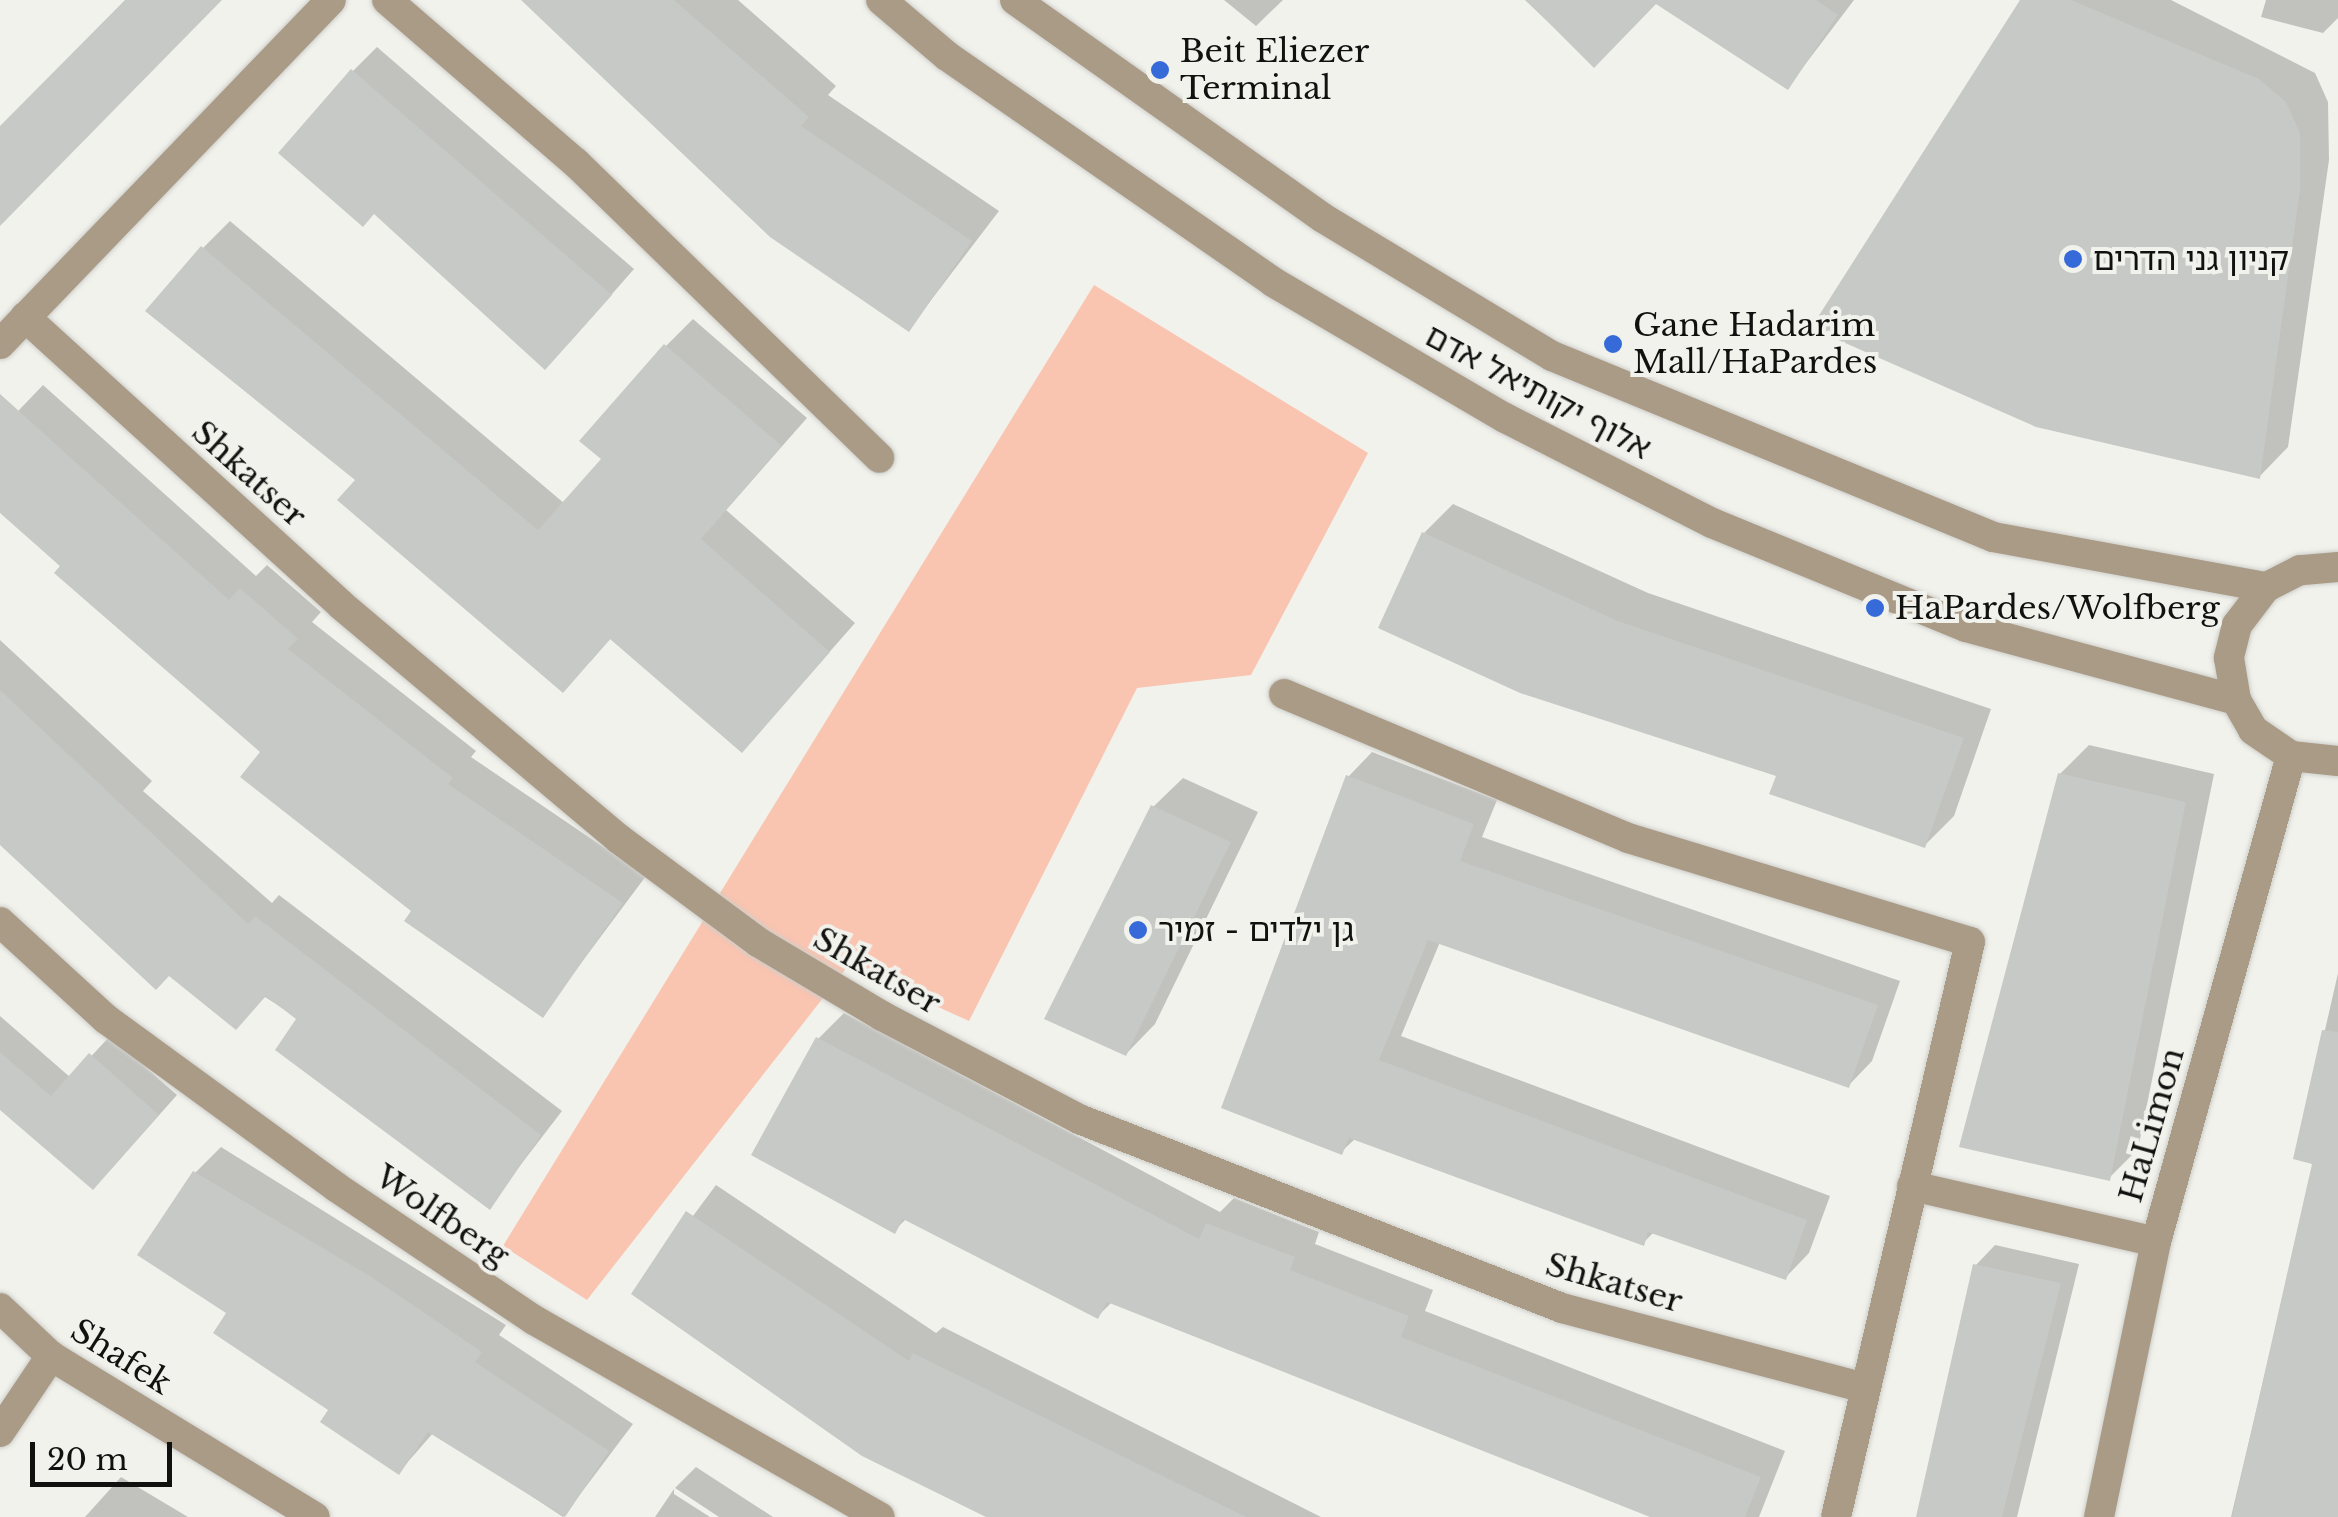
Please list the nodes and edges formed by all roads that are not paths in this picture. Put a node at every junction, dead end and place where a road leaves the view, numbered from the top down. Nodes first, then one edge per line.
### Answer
1 (331, 0) edge
2 (387, 0) edge
3 (881, 0) edge
4 (1015, 0) edge
5 (26, 318) junction
6 (0, 344) edge
7 (878, 458) dead end
8 (2336, 558) edge
9 (2266, 587) junction
10 (1284, 694) dead end
11 (2236, 700) junction
12 (2291, 756) junction
13 (2338, 761) edge
14 (0, 922) edge
15 (1912, 1186) junction
16 (2156, 1242) junction
17 (0, 1308) edge
18 (51, 1356) junction
19 (1866, 1388) junction
20 (0, 1432) edge
21 (315, 1517) edge
22 (880, 1517) edge
23 (1836, 1517) edge
24 (2100, 1517) edge

1 - 5 street
2 - 7 street
3 - 11 street, אלוף יקותיאל אדם
4 - 9 street, אלוף יקותיאל אדם
5 - 6 street
5 - 19 street, Shkatser
8 - 9 street
9 - 11 street
10 - 15 street
11 - 12 street
12 - 13 street
12 - 16 street, HaLimon
14 - 22 street, Wolfberg
15 - 16 street
15 - 19 street
16 - 24 street, HaLimon
17 - 18 street, Shafek
18 - 20 street
18 - 21 street, Shafek
19 - 23 street

